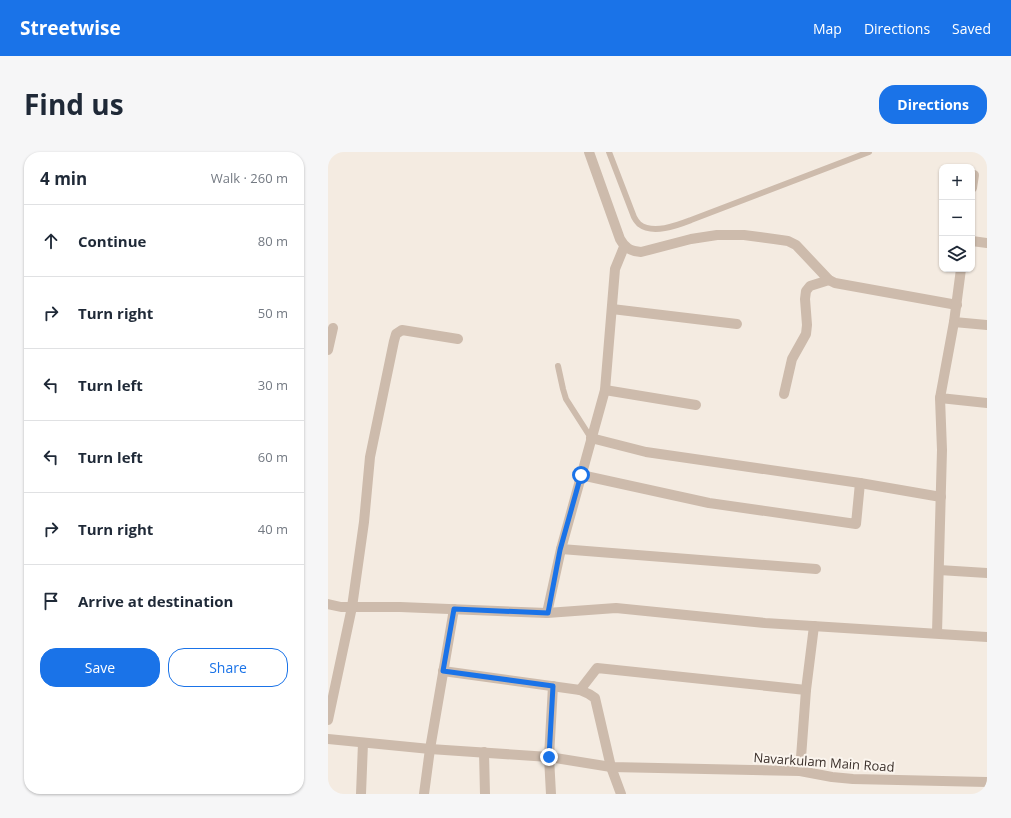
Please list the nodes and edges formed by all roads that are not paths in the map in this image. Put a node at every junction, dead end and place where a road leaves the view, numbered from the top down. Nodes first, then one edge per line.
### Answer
1 (589, 152) edge
2 (609, 152) edge
3 (869, 152) edge
4 (975, 241) edge
5 (987, 243) edge
6 (624, 247) junction
7 (961, 272) edge
8 (829, 280) junction
9 (957, 305) junction
10 (612, 308) junction
11 (954, 322) junction
12 (737, 324) dead end
13 (987, 325) edge
14 (333, 328) dead end
15 (458, 339) dead end
16 (328, 350) edge
17 (558, 366) dead end
18 (605, 390) junction
19 (784, 394) dead end
20 (940, 398) junction
21 (987, 403) edge
22 (696, 405) dead end
23 (591, 438) junction
24 (581, 475) junction
25 (860, 483) junction
26 (941, 497) junction
27 (560, 550) junction
28 (816, 569) dead end
29 (939, 570) junction
30 (987, 573) edge
31 (328, 604) edge
32 (352, 607) junction
33 (454, 609) junction
34 (548, 613) junction
35 (814, 626) junction
36 (937, 633) junction
37 (987, 637) edge
38 (443, 671) junction
39 (333, 674) edge
40 (553, 686) junction
41 (580, 690) junction
42 (806, 690) junction
43 (328, 718) edge
44 (328, 739) edge
45 (363, 743) junction
46 (430, 749) junction
47 (484, 752) junction
48 (549, 757) junction
49 (611, 766) junction
50 (800, 771) junction
51 (987, 782) edge
52 (361, 794) edge
53 (424, 794) edge
54 (485, 794) edge
55 (551, 794) edge
56 (621, 794) edge

1 - 6 street
2 - 3 lane
4 - 5 street
6 - 8 street
6 - 10 street
7 - 9 street
8 - 9 street
8 - 19 street
9 - 11 street
10 - 12 street
10 - 18 street
11 - 13 street
11 - 20 street
14 - 16 street
15 - 32 street
17 - 23 lane
18 - 22 street
18 - 23 street
20 - 21 street
20 - 26 street
23 - 24 street
23 - 25 street
24 - 25 street
24 - 27 street
25 - 26 street
26 - 29 street
27 - 28 street
27 - 34 street
29 - 30 street
29 - 36 street
31 - 32 street
32 - 33 street
32 - 39 street
33 - 34 street
33 - 38 street
34 - 35 street
35 - 36 street
35 - 42 street
36 - 37 street
38 - 40 street
38 - 46 street
39 - 43 street
40 - 41 street
40 - 48 street
41 - 42 street
41 - 49 street
42 - 50 street
44 - 45 street, Navarkulam Main Road
45 - 46 street, Navarkulam Main Road
45 - 52 street
46 - 47 street, Navarkulam Main Road
46 - 53 street
47 - 48 street, Navarkulam Main Road
47 - 54 street
48 - 49 street, Navarkulam Main Road
48 - 55 street
49 - 50 street, Navarkulam Main Road
49 - 56 street
50 - 51 street, Navarkulam Main Road

